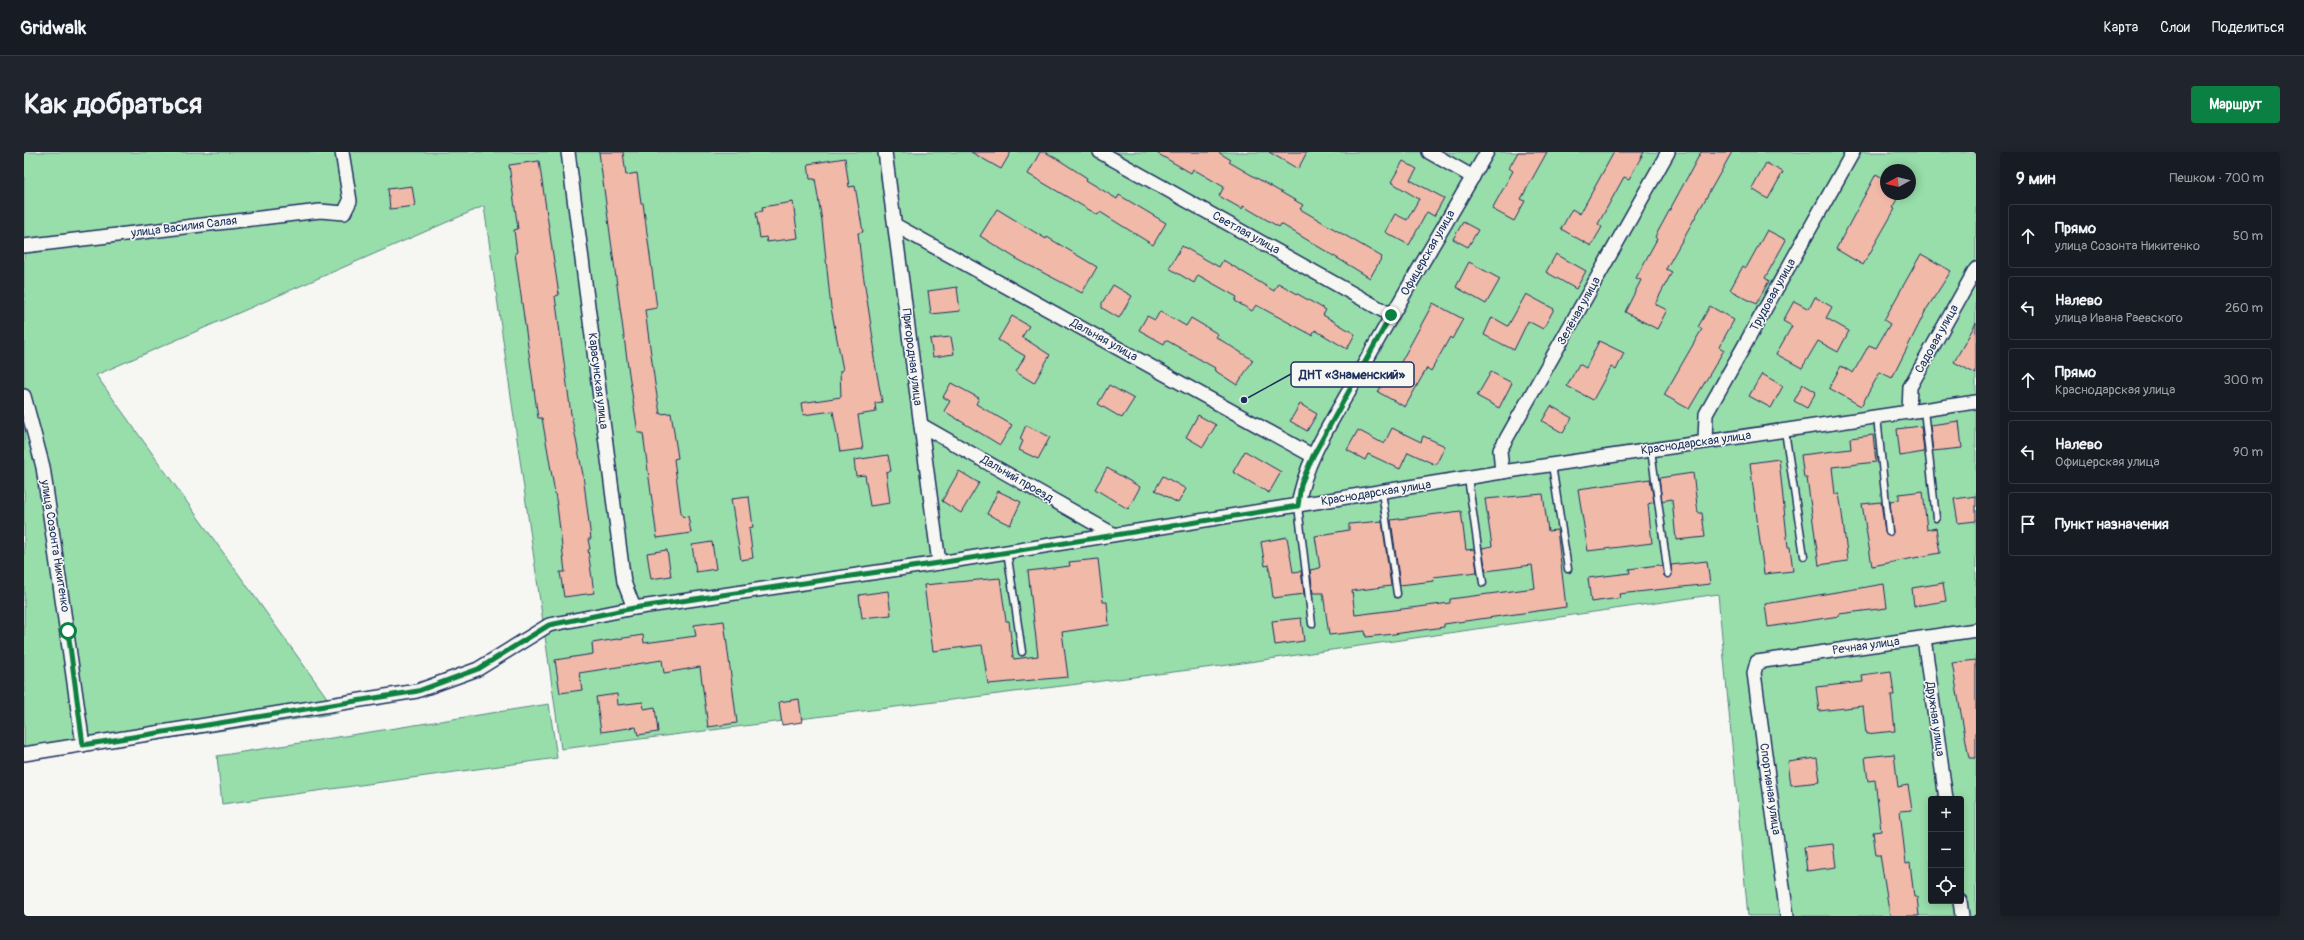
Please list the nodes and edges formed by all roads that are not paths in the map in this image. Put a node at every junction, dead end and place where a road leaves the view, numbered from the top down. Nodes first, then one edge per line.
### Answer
1 (342, 152) edge
2 (568, 152) edge
3 (885, 152) edge
4 (1100, 152) edge
5 (1429, 152) edge
6 (1487, 152) edge
7 (1668, 152) edge
8 (1853, 152) edge
9 (1473, 177) junction
10 (895, 225) junction
11 (24, 246) edge
12 (1976, 269) edge
13 (1391, 315) junction
14 (24, 396) edge
15 (1976, 402) edge
16 (1924, 410) junction
17 (1909, 412) junction
18 (1877, 417) junction
19 (921, 424) junction
20 (1785, 431) junction
21 (1705, 442) junction
22 (1651, 450) junction
23 (1313, 456) junction
24 (1552, 464) junction
25 (1502, 472) junction
26 (1468, 478) junction
27 (1382, 492) junction
28 (1298, 506) junction
29 (1936, 518) dead end
30 (1889, 532) dead end
31 (1114, 534) junction
32 (1008, 551) junction
33 (1804, 556) dead end
34 (939, 563) junction
35 (1568, 569) dead end
36 (1668, 574) dead end
37 (1483, 583) dead end
38 (1397, 594) dead end
39 (634, 608) junction
40 (1312, 624) dead end
41 (1976, 630) edge
42 (1924, 638) junction
43 (1022, 652) dead end
44 (1757, 662) joint
45 (83, 745) junction
46 (24, 754) edge
47 (1946, 796) edge
48 (1960, 904) edge
49 (1787, 916) edge
50 (1962, 916) edge

1 - 11 street, улица Василия Салая
2 - 39 street, Карасунская улица
3 - 10 street, Пригородная улица
4 - 13 street, Светлая улица
5 - 9 street
6 - 9 street, Офицерская улица
7 - 25 street, Зелёная улица
8 - 21 street, Трудовая улица
9 - 13 street, Офицерская улица
10 - 19 street, Пригородная улица
10 - 23 street, Дальняя улица
12 - 17 street, Садовая улица
13 - 23 street, Офицерская улица
14 - 45 street, улица Созонта Никитенко
15 - 16 street, Краснодарская улица
16 - 17 street, Краснодарская улица
16 - 29 lane
17 - 18 street, Краснодарская улица
18 - 20 street, Краснодарская улица
18 - 30 lane
19 - 31 street, Дальний проезд
19 - 34 street, Пригородная улица
20 - 21 street, Краснодарская улица
20 - 33 lane
21 - 22 street, Краснодарская улица
22 - 24 street, Краснодарская улица
22 - 36 lane
23 - 28 street, Офицерская улица
24 - 25 street, Краснодарская улица
24 - 35 lane
25 - 26 street, Краснодарская улица
26 - 27 street, Краснодарская улица
26 - 37 lane
27 - 28 street, Краснодарская улица
27 - 38 lane
28 - 31 street, Краснодарская улица
28 - 40 lane
31 - 32 street, Краснодарская улица
32 - 34 street, Краснодарская улица
32 - 43 lane
34 - 39 street, Краснодарская улица
39 - 45 street, Краснодарская улица
41 - 42 street, Речная улица
42 - 44 street, Речная улица
42 - 47 street, Дружная улица
44 - 49 street, Спортивная улица
45 - 46 street, Краснодарская улица
48 - 50 street

